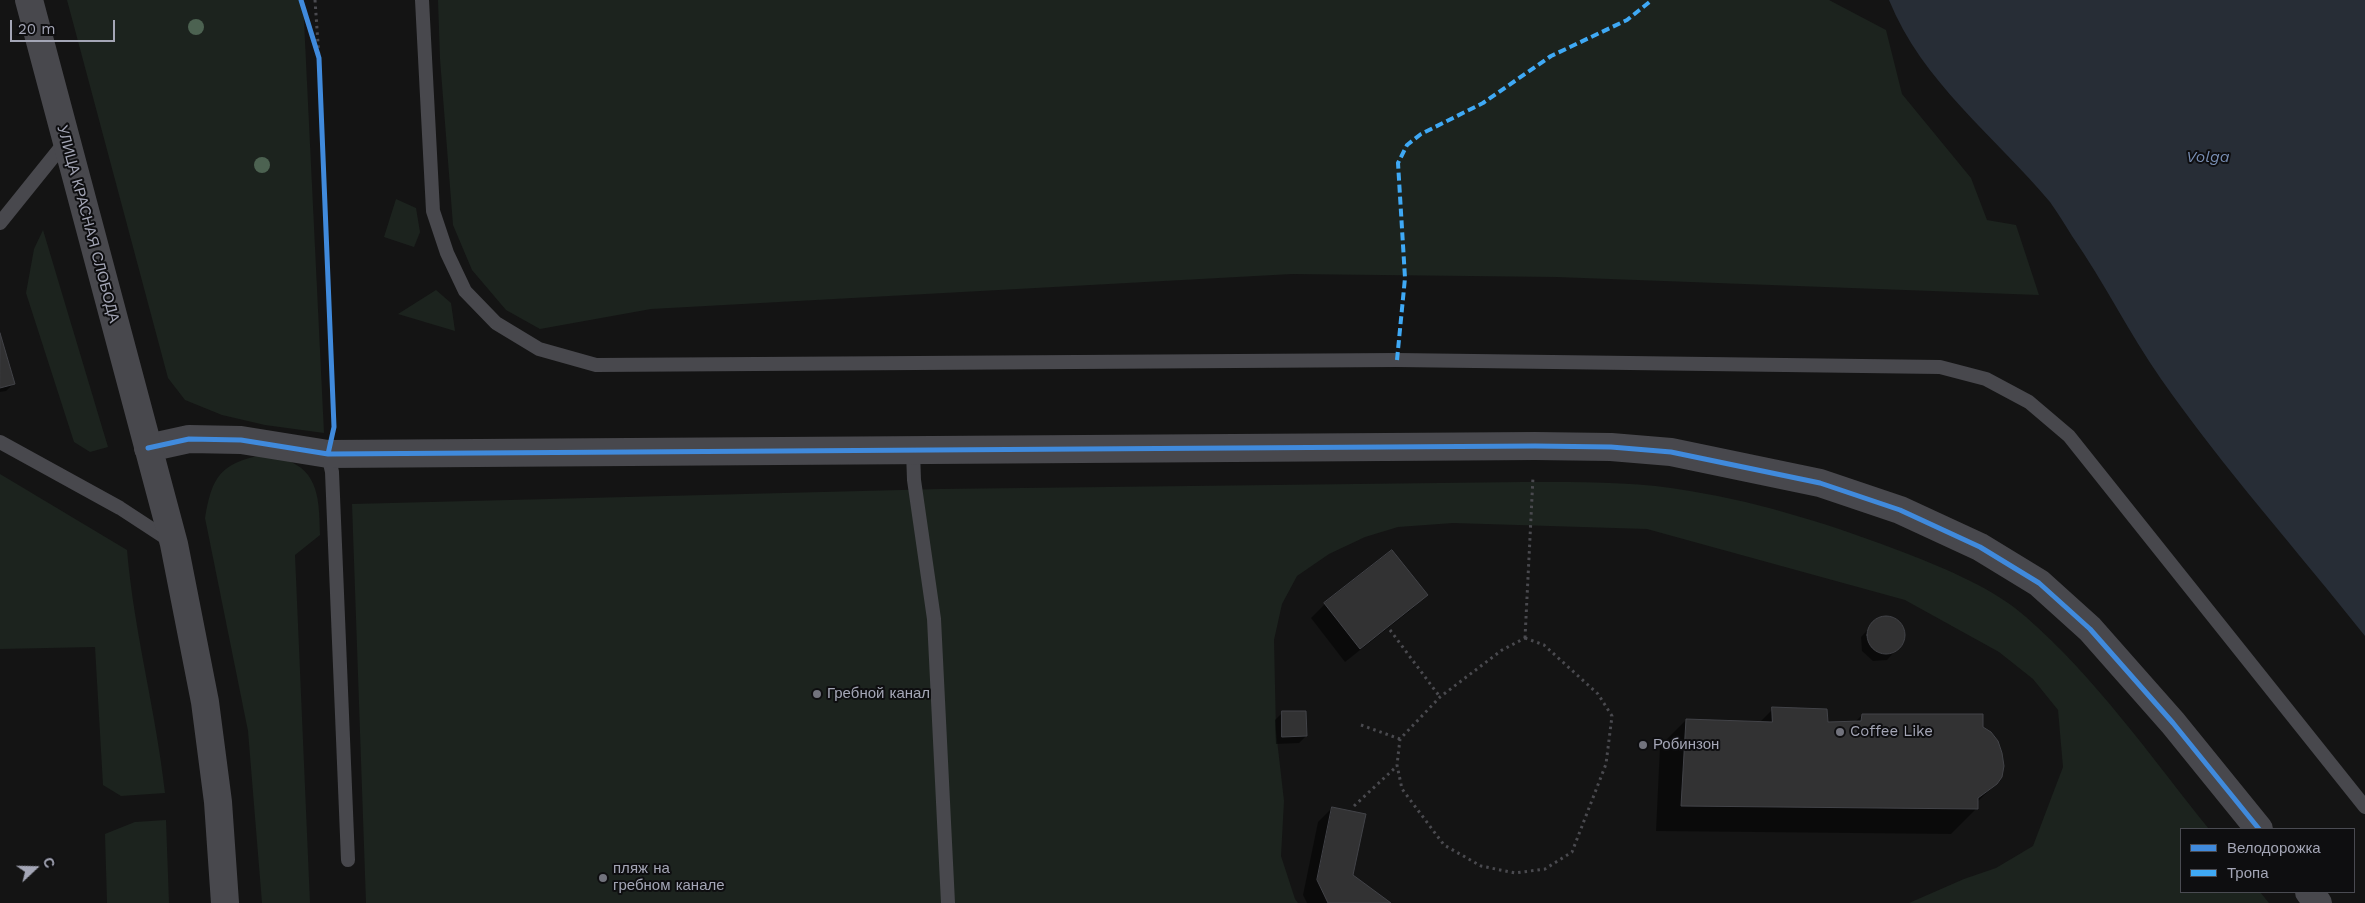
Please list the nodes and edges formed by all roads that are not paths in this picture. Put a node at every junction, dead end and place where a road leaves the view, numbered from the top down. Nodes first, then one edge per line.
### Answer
1 (29, 0) edge
2 (422, 0) edge
3 (66, 141) junction
4 (0, 223) edge
5 (0, 442) edge
6 (148, 448) junction
7 (913, 451) junction
8 (328, 454) junction
9 (174, 544) junction
10 (2365, 807) edge
11 (2257, 828) edge
12 (348, 860) dead end
13 (2310, 893) edge
14 (225, 903) edge
15 (948, 903) edge
16 (2318, 903) edge

1 - 3 street, УЛИЦА КРАСНАЯ СЛОБОДА
2 - 10 lane
3 - 4 lane
3 - 6 street, УЛИЦА КРАСНАЯ СЛОБОДА
5 - 9 lane
6 - 8 street
6 - 9 street, УЛИЦА КРАСНАЯ СЛОБОДА
7 - 8 street
7 - 11 street
7 - 15 lane
8 - 12 lane
9 - 14 street, УЛИЦА КРАСНАЯ СЛОБОДА
13 - 16 street

